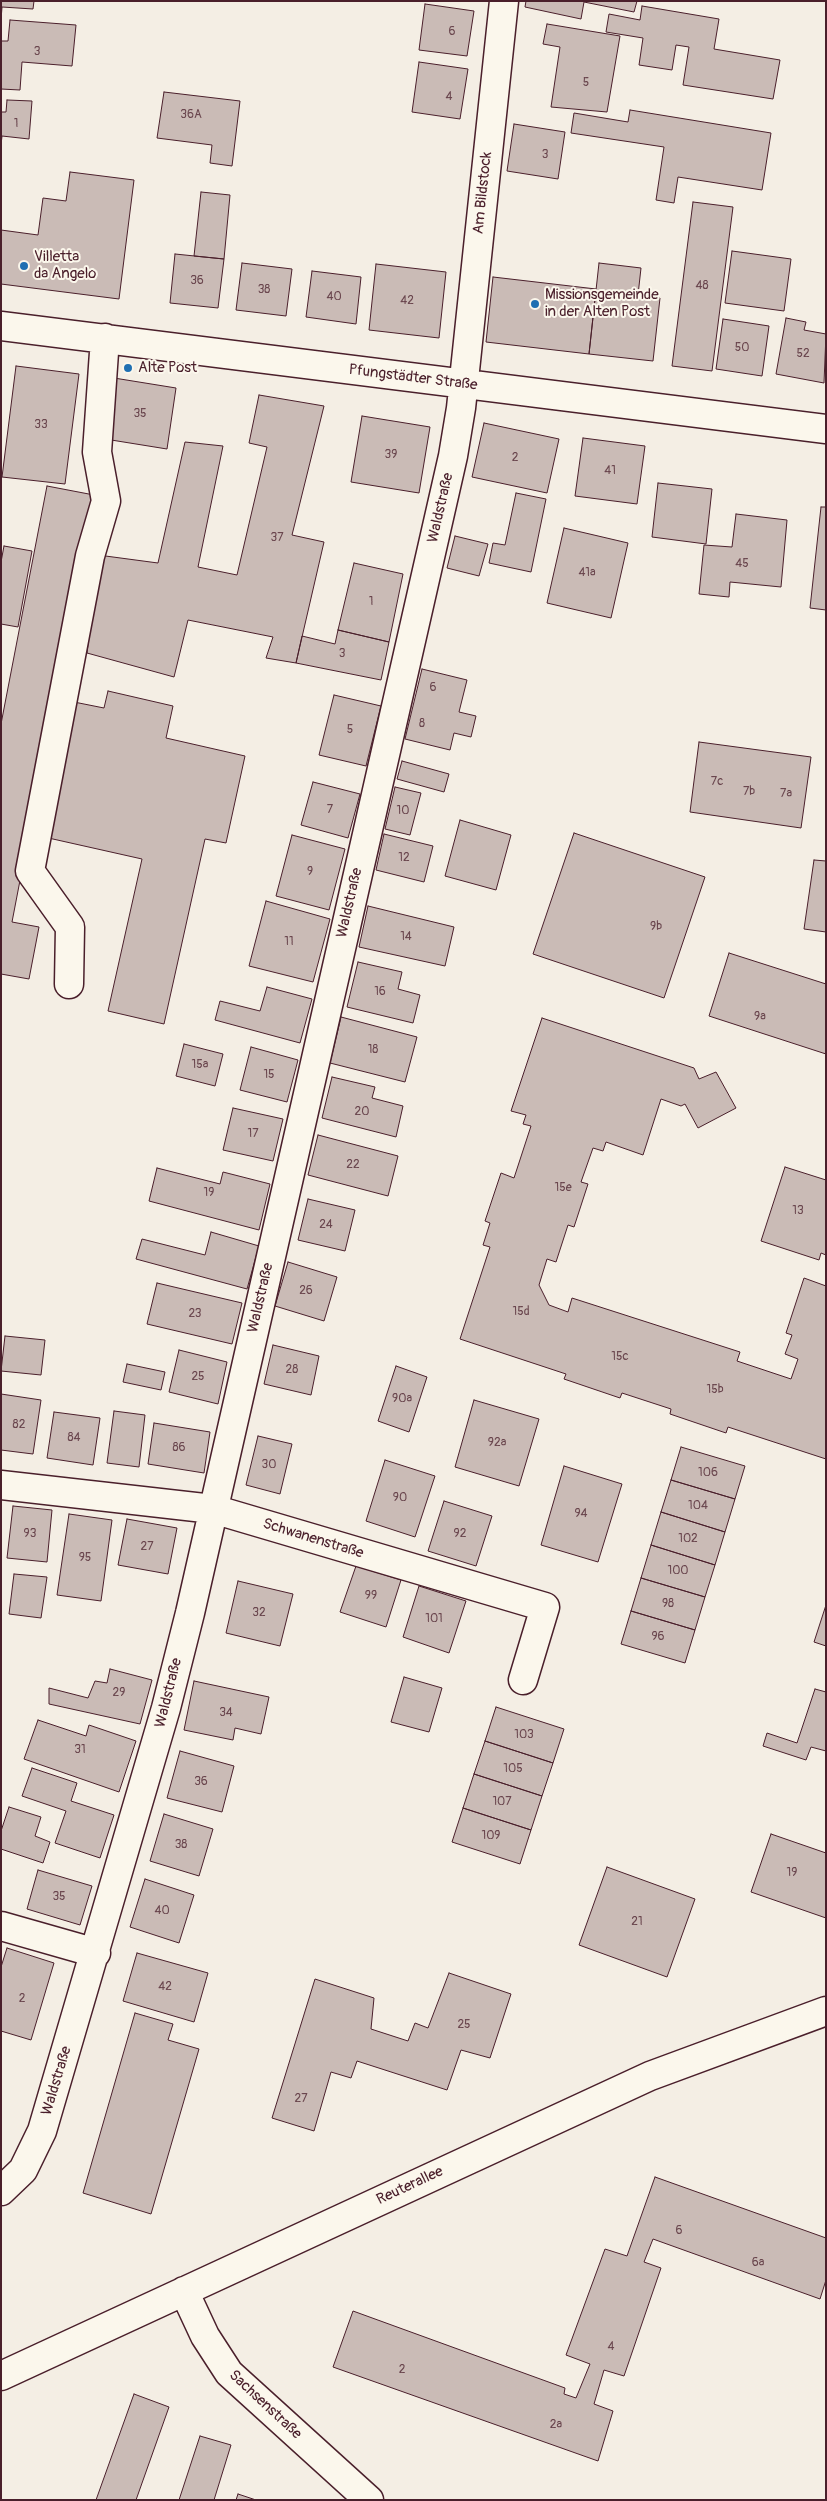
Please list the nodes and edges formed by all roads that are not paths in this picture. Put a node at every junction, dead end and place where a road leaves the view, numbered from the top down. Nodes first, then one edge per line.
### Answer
1 (504, 1) edge
2 (1, 326) edge
3 (105, 338) junction
4 (463, 385) junction
5 (826, 429) edge
6 (69, 984) dead end
7 (1, 1485) edge
8 (213, 1509) junction
9 (522, 1680) dead end
10 (1, 1926) edge
11 (96, 1953) junction
12 (826, 2011) edge
13 (1, 2192) edge
14 (184, 2291) junction
15 (1, 2376) edge
16 (369, 2500) edge

1 - 4 street, Am Bildstock
2 - 3 street, Pfungstädter Straße
3 - 4 street, Pfungstädter Straße
3 - 6 street
4 - 5 street, Pfungstädter Straße
4 - 8 street, Waldstraße
7 - 8 street, Schwanenstraße
8 - 9 street, Schwanenstraße
8 - 11 street, Waldstraße
10 - 11 street
11 - 13 street, Waldstraße
12 - 14 street, Reuterallee
14 - 15 street, Reuterallee
14 - 16 street, Sachsenstraße

